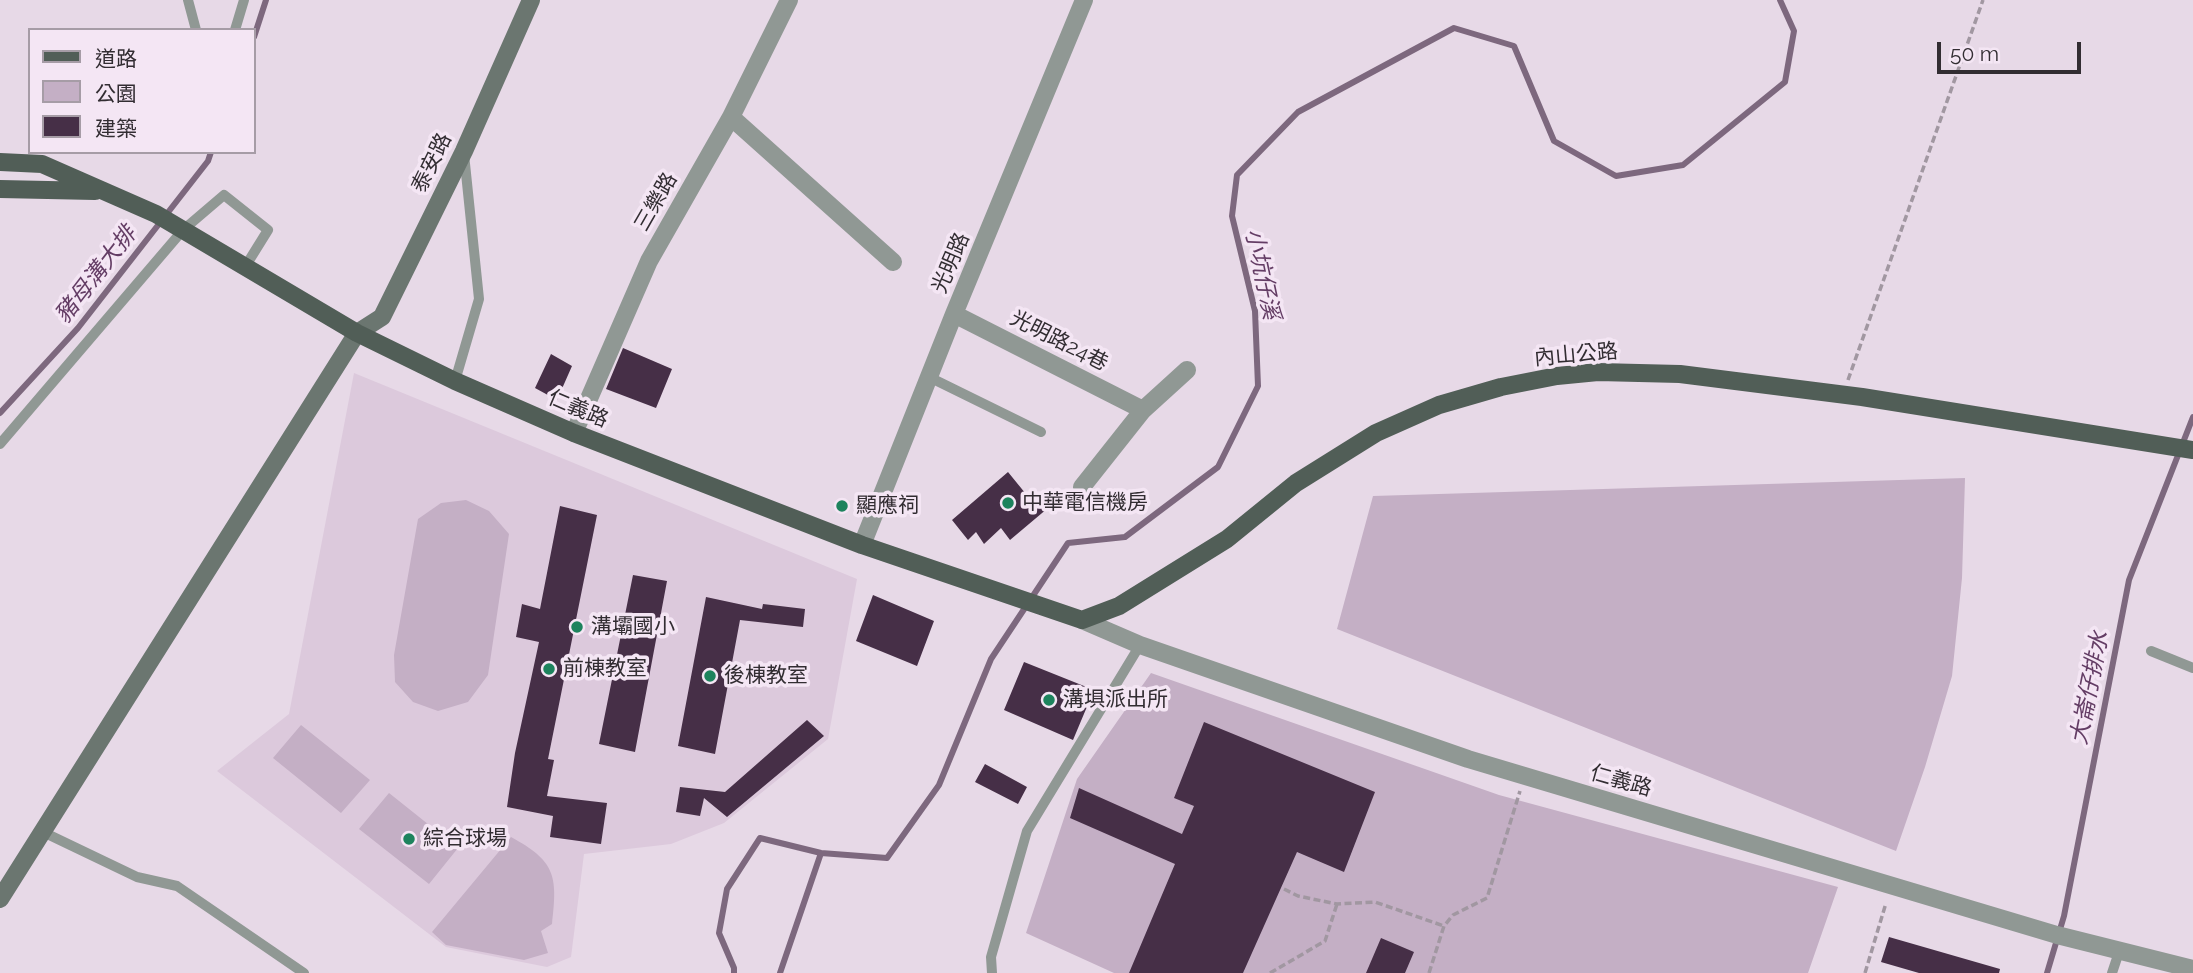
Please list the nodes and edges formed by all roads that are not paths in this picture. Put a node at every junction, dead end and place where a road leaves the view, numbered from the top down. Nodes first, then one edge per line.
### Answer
1 (188, 0) edge
2 (244, 0) edge
3 (531, 0) edge
4 (768, 0) edge
5 (1084, 0) edge
6 (786, 5) edge
7 (195, 28) edge
8 (236, 28) edge
9 (731, 117) junction
10 (464, 151) junction
11 (0, 162) edge
12 (0, 188) edge
13 (105, 191) junction
14 (183, 230) junction
15 (893, 262) dead end
16 (245, 267) junction
17 (954, 314) junction
18 (357, 333) junction
19 (1186, 370) dead end
20 (929, 377) junction
21 (455, 381) junction
22 (1143, 410) junction
23 (1041, 432) dead end
24 (574, 433) junction
25 (0, 444) edge
26 (2193, 450) edge
27 (1082, 487) dead end
28 (862, 545) junction
29 (1082, 620) junction
30 (1140, 645) junction
31 (2151, 651) dead end
32 (2193, 668) edge
33 (43, 832) junction
34 (0, 899) edge
35 (2119, 952) junction
36 (2193, 969) edge
37 (304, 973) edge
38 (992, 973) edge
39 (2112, 973) edge

1 - 7 lane
2 - 8 lane
3 - 10 street, 泰安路
4 - 6 street
5 - 17 street, 光明路
6 - 9 street, 三樂路
9 - 15 street
9 - 24 street, 三樂路
10 - 18 street, 泰安路
10 - 21 lane
11 - 13 main road
12 - 13 main road
13 - 14 main road, 仁義路
14 - 16 main road, 仁義路
14 - 16 lane
14 - 25 lane
16 - 18 main road, 仁義路
17 - 20 street, 光明路
17 - 22 street, 光明路24巷
18 - 21 main road, 仁義路
18 - 33 street
19 - 22 street
20 - 23 lane
20 - 28 street, 光明路
21 - 24 main road, 仁義路
22 - 27 street
24 - 28 main road, 仁義路
26 - 29 main road, 內山公路
28 - 29 main road, 仁義路
29 - 30 street, 仁義路
30 - 35 street, 仁義路
30 - 38 lane
31 - 32 lane
33 - 34 street
33 - 37 lane
35 - 36 street, 仁義路
35 - 39 lane

